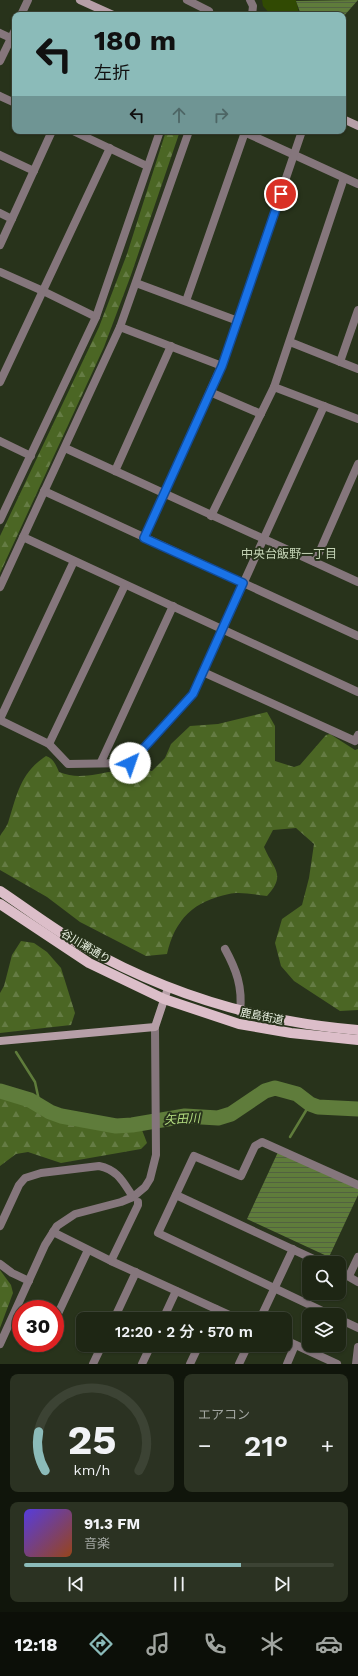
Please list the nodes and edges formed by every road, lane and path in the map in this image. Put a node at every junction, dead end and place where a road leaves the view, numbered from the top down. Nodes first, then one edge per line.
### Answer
1 (28, 0) edge
2 (80, 0) edge
3 (187, 0) edge
4 (250, 0) edge
5 (22, 12) edge
6 (106, 12) edge
7 (208, 12) edge
8 (252, 12) edge
9 (0, 33) edge
10 (12, 39) edge
11 (12, 41) edge
12 (0, 61) edge
13 (0, 96) edge
14 (12, 102) edge
15 (346, 120) edge
16 (358, 126) edge
17 (51, 134) edge
18 (80, 134) edge
19 (159, 134) edge
20 (188, 134) edge
21 (243, 134) edge
22 (248, 134) edge
23 (301, 134) edge
24 (110, 148) junction
25 (0, 155) edge
26 (294, 156) junction
27 (147, 166) junction
28 (34, 171) junction
29 (344, 178) junction
30 (358, 184) edge
31 (0, 213) edge
32 (12, 219) junction
33 (0, 245) edge
34 (0, 272) edge
35 (136, 283) junction
36 (43, 291) junction
37 (186, 301) junction
38 (358, 310) edge
39 (96, 317) junction
40 (238, 321) junction
41 (120, 327) junction
42 (290, 342) junction
43 (171, 346) junction
44 (340, 362) junction
45 (222, 366) junction
46 (358, 369) edge
47 (0, 382) edge
48 (274, 387) junction
49 (210, 392) junction
50 (324, 406) junction
51 (261, 414) junction
52 (358, 420) edge
53 (0, 441) edge
54 (65, 448) junction
55 (31, 456) junction
56 (358, 464) edge
57 (115, 471) junction
58 (44, 491) junction
59 (164, 494) junction
60 (212, 516) junction
61 (0, 520) edge
62 (22, 537) junction
63 (144, 538) junction
64 (264, 539) junction
65 (74, 561) junction
66 (314, 562) junction
67 (358, 582) edge
68 (243, 583) junction
69 (125, 585) junction
70 (0, 587) edge
71 (173, 606) junction
72 (223, 630) junction
73 (358, 636) edge
74 (203, 672) junction
75 (358, 692) edge
76 (0, 720) edge
77 (358, 734) edge
78 (49, 744) junction
79 (101, 762) junction
80 (0, 891) edge
81 (0, 904) edge
82 (225, 949) dead end
83 (168, 988) junction
84 (164, 999) junction
85 (240, 1012) junction
86 (155, 1027) junction
87 (358, 1030) edge
88 (358, 1040) edge
89 (0, 1041) edge
90 (358, 1185) edge
91 (176, 1195) junction
92 (135, 1199) junction
93 (0, 1226) edge
94 (53, 1232) junction
95 (88, 1250) junction
96 (293, 1250) junction
97 (306, 1256) edge
98 (358, 1257) edge
99 (111, 1261) junction
100 (0, 1264) edge
101 (136, 1272) junction
102 (346, 1274) edge
103 (349, 1276) junction
104 (29, 1281) junction
105 (358, 1282) edge
106 (275, 1288) junction
107 (176, 1291) junction
108 (22, 1300) edge
109 (64, 1301) edge
110 (317, 1308) edge
111 (216, 1309) junction
112 (117, 1312) edge
113 (166, 1312) edge
114 (214, 1312) edge
115 (223, 1312) edge
116 (263, 1312) edge
117 (12, 1322) edge
118 (346, 1322) edge
119 (358, 1328) edge
120 (0, 1344) edge
121 (292, 1344) edge
122 (295, 1345) junction
123 (358, 1347) edge
124 (99, 1352) edge
125 (148, 1352) edge
126 (196, 1352) edge
127 (245, 1352) edge
128 (93, 1364) edge
129 (142, 1364) edge
130 (190, 1364) edge
131 (239, 1364) edge
132 (287, 1364) edge
133 (336, 1364) edge
134 (356, 1364) edge

1 - 5 street
2 - 6 street
3 - 7 street
4 - 8 street
9 - 10 street
11 - 12 street
13 - 14 street
15 - 16 street
17 - 28 street
18 - 24 street
19 - 27 street
20 - 35 street
21 - 37 street
22 - 26 street
23 - 26 street
24 - 27 street
24 - 36 street
25 - 28 street
26 - 29 street
26 - 40 street
27 - 39 street
28 - 32 street
29 - 30 street
29 - 42 street
31 - 32 street
32 - 33 street
34 - 36 street
35 - 37 street
35 - 41 street
36 - 39 street
36 - 47 street
37 - 40 street
38 - 44 street
39 - 55 street
40 - 45 street
41 - 43 street
41 - 54 street
42 - 44 street
42 - 48 street
43 - 45 street
43 - 57 street
44 - 46 street
45 - 49 street
48 - 50 street
48 - 51 street
49 - 51 street
49 - 59 street
50 - 52 street
50 - 64 street
51 - 60 street
53 - 55 street
54 - 57 street
54 - 58 street
55 - 61 street
56 - 66 street
57 - 59 street
58 - 62 street
58 - 63 street
59 - 60 street
59 - 63 street
60 - 64 street
62 - 65 street
62 - 70 street
63 - 68 street
64 - 66 street
64 - 68 street
65 - 69 street
65 - 76 street
66 - 67 street
68 - 72 street
68 - 73 street
69 - 71 street
69 - 78 street
71 - 72 street
71 - 79 street
72 - 74 street
72 - 75 street
74 - 77 street
74 - 79 street
76 - 78 street
78 - 79 street
80 - 83 main road
81 - 84 main road, 谷川瀬通り
82 - 85 street
83 - 84 street
83 - 85 main road
84 - 86 street
84 - 88 main road, 鹿島街道
85 - 87 main road
86 - 89 street
86 - 92 street
90 - 91 street
91 - 96 street
91 - 106 street
92 - 93 street
92 - 94 street
92 - 99 street
94 - 95 street
94 - 104 street
95 - 99 street
95 - 109 street
96 - 97 street
96 - 106 street
98 - 103 street
99 - 101 street
100 - 104 street
101 - 107 street
101 - 112 street
102 - 103 street
103 - 105 street
104 - 108 street
106 - 110 street
106 - 116 street
107 - 111 street
107 - 113 street
111 - 114 street
111 - 115 street
117 - 120 street
118 - 119 street
121 - 122 street
122 - 132 street
122 - 133 street
123 - 134 street
124 - 128 street
125 - 129 street
126 - 130 street
127 - 131 street

